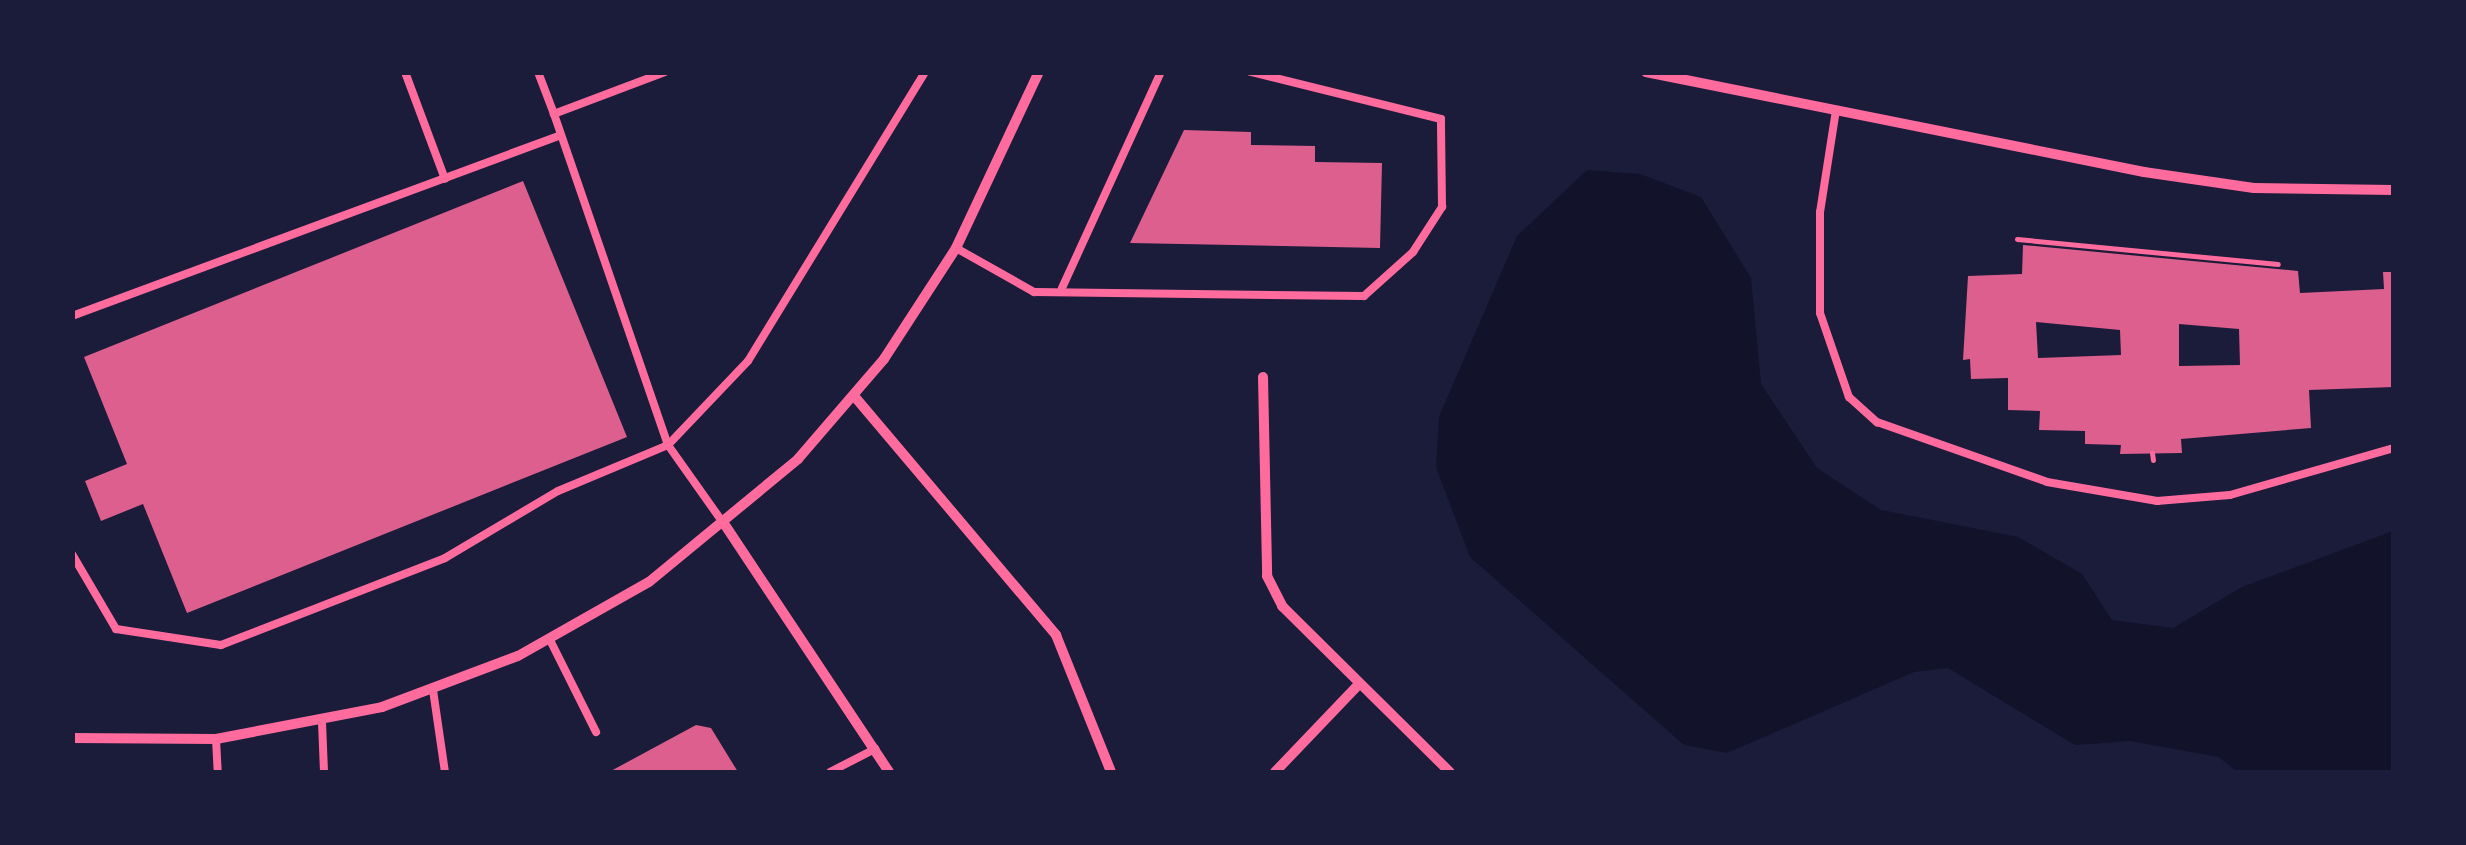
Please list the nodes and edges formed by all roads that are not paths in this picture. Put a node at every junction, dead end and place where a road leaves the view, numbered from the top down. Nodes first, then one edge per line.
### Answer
1 (405, 72) edge
2 (538, 72) edge
3 (665, 72) edge
4 (925, 72) edge
5 (1161, 72) edge
6 (1251, 72) edge
7 (1646, 72) edge
8 (1041, 74) edge
9 (1836, 110) junction
10 (554, 114) junction
11 (561, 135) junction
12 (446, 179) junction
13 (2394, 190) edge
14 (956, 248) junction
15 (1062, 288) junction
16 (72, 316) edge
17 (1263, 377) dead end
18 (855, 396) junction
19 (668, 445) junction
20 (2394, 448) edge
21 (725, 525) junction
22 (72, 554) edge
23 (550, 640) junction
24 (1358, 685) junction
25 (432, 690) junction
26 (322, 722) junction
27 (596, 732) dead end
28 (72, 738) edge
29 (216, 739) junction
30 (90, 743) junction
31 (876, 748) junction
32 (72, 749) edge
33 (218, 772) edge
34 (324, 772) edge
35 (445, 772) edge
36 (830, 772) edge
37 (889, 772) edge
38 (1111, 772) edge
39 (1275, 772) edge
40 (1450, 772) edge

1 - 12 lane
2 - 10 lane
3 - 10 lane
4 - 19 lane
5 - 15 lane
6 - 15 lane
7 - 9 street
8 - 14 street
9 - 13 street
9 - 20 lane
10 - 11 lane
11 - 12 lane
11 - 19 lane
12 - 16 lane
14 - 15 lane
14 - 18 street
17 - 24 street
18 - 21 street
18 - 38 street
19 - 21 lane
19 - 22 lane
21 - 23 street
21 - 31 street
23 - 25 street
23 - 27 lane
24 - 39 street
24 - 40 street
25 - 26 street
25 - 35 lane
26 - 29 street
26 - 34 lane
28 - 30 street
29 - 30 street
29 - 33 lane
30 - 32 street
31 - 36 lane
31 - 37 street

